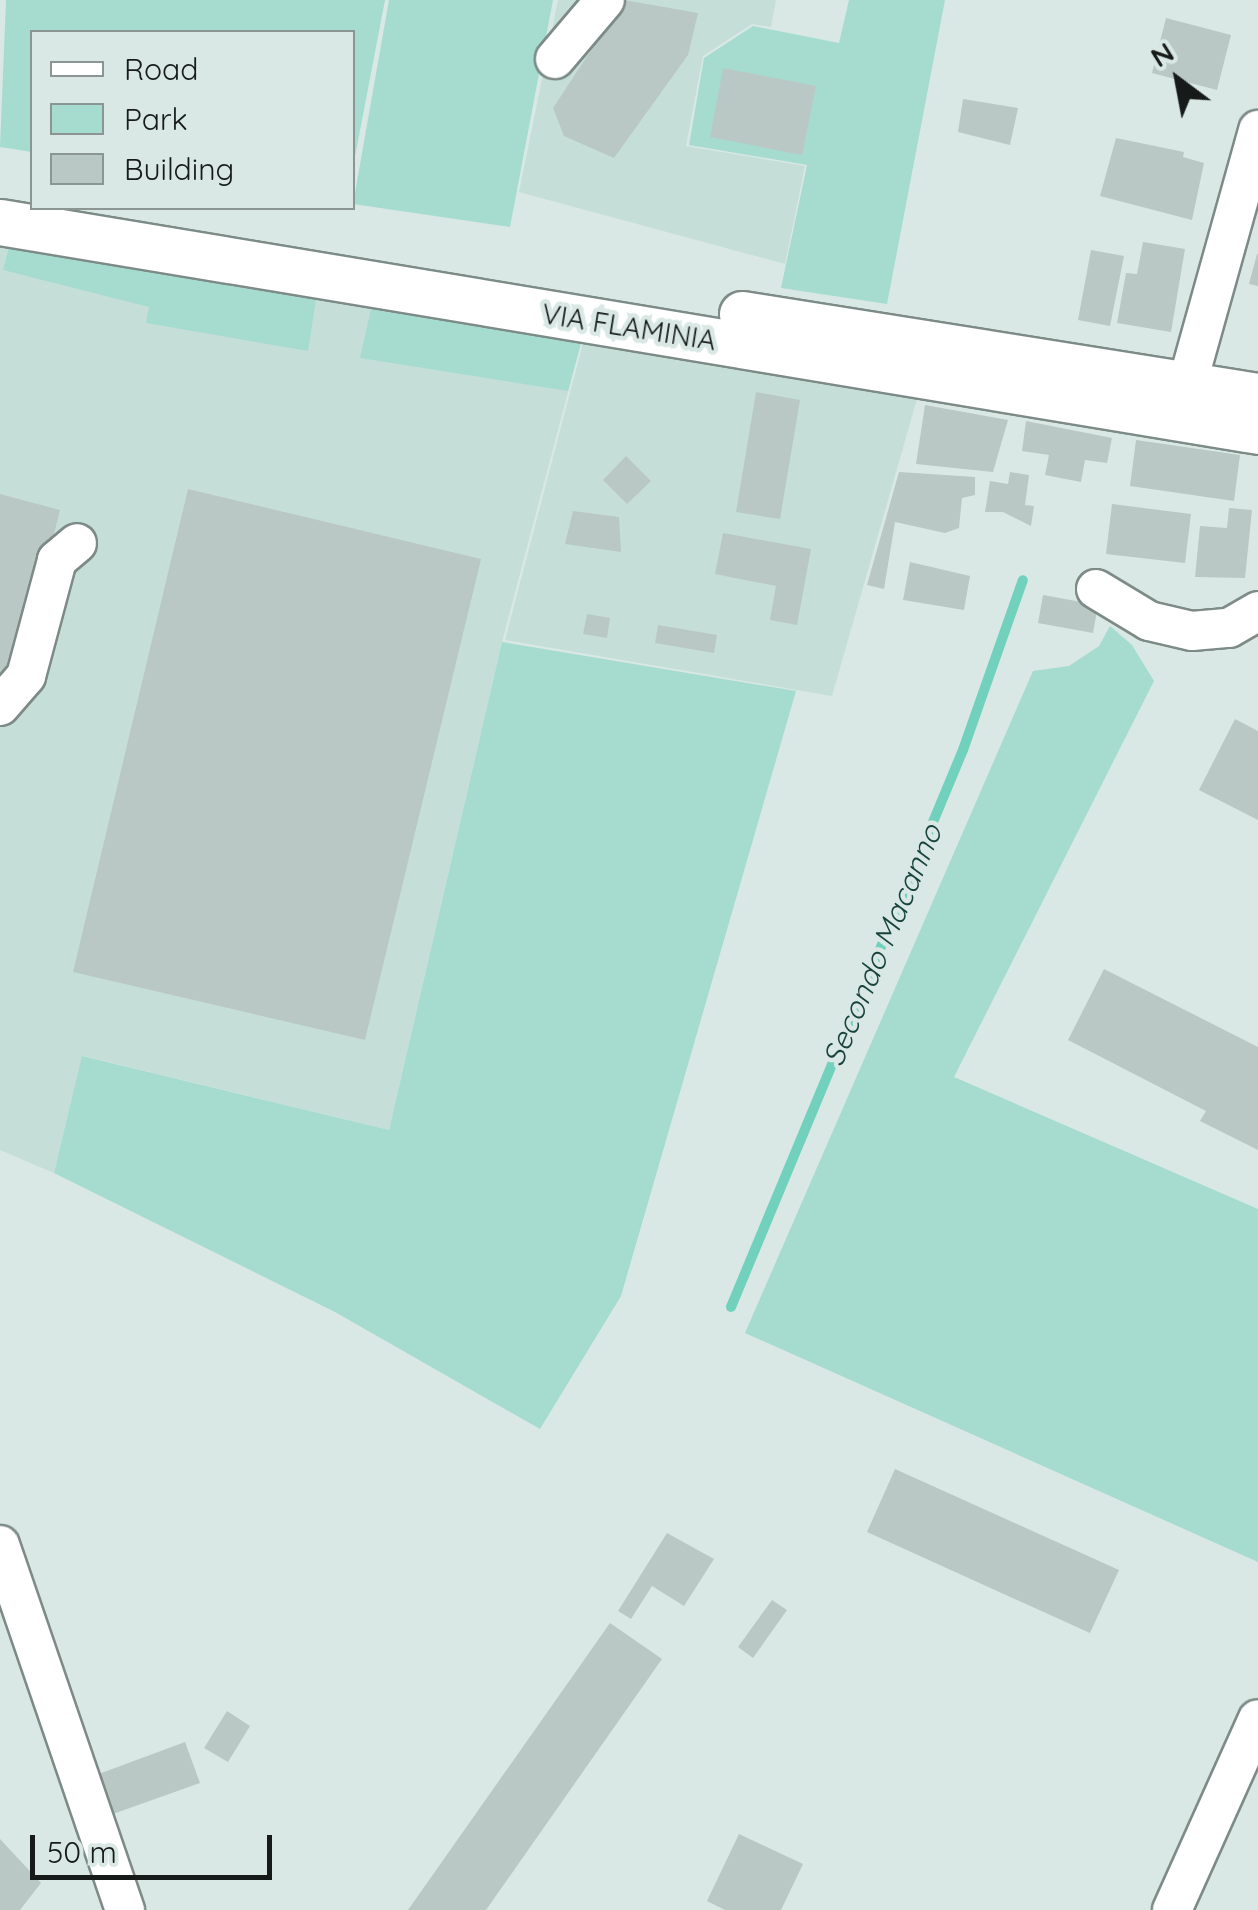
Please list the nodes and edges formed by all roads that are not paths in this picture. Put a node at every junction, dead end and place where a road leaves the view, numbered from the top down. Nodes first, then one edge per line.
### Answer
1 (604, 0) edge
2 (556, 59) dead end
3 (1258, 130) edge
4 (0, 194) edge
5 (30, 200) edge
6 (94, 210) edge
7 (0, 222) edge
8 (1187, 385) junction
9 (1258, 396) edge
10 (1258, 432) edge
11 (77, 543) dead end
12 (1096, 589) dead end
13 (1258, 611) edge
14 (0, 706) edge
15 (0, 1545) edge
16 (1258, 1720) edge
17 (125, 1910) edge
18 (1172, 1910) edge

1 - 2 street
3 - 8 street
4 - 5 main road
6 - 8 main road, VIA FLAMINIA
7 - 10 main road, VIA FLAMINIA
8 - 9 main road, VIA FLAMINIA
11 - 14 street
12 - 13 street
15 - 17 street
16 - 18 street

